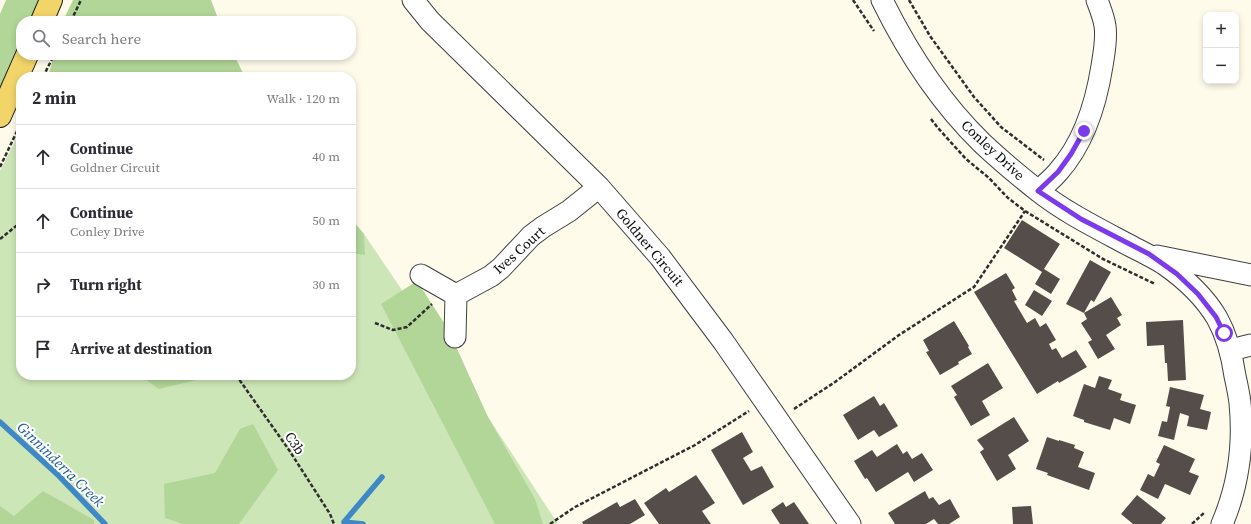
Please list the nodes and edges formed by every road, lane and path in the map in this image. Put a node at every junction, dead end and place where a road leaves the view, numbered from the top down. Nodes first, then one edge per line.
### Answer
1 (51, 0) edge
2 (81, 0) edge
3 (413, 0) edge
4 (853, 0) edge
5 (882, 0) edge
6 (908, 0) edge
7 (1097, 0) edge
8 (44, 16) edge
9 (73, 16) edge
10 (875, 33) dead end
11 (25, 60) edge
12 (52, 60) edge
13 (19, 72) edge
14 (46, 72) edge
15 (16, 80) edge
16 (0, 116) edge
17 (930, 116) dead end
18 (16, 133) edge
19 (0, 167) edge
20 (1058, 172) junction
21 (599, 187) junction
22 (1038, 191) junction
23 (1025, 211) junction
24 (16, 226) edge
25 (0, 239) edge
26 (1149, 254) junction
27 (421, 275) dead end
28 (1251, 275) edge
29 (1161, 286) dead end
30 (456, 295) junction
31 (375, 324) dead end
32 (455, 337) dead end
33 (1251, 345) edge
34 (1231, 350) junction
35 (240, 380) edge
36 (763, 399) junction
37 (792, 411) dead end
38 (1245, 468) edge
39 (1216, 516) edge
40 (334, 524) edge
41 (550, 524) edge
42 (850, 524) edge
43 (1192, 524) edge

1 - 8 main road
2 - 9 path
3 - 21 street, Goldner Circuit
4 - 10 path
5 - 22 street, Conley Drive
6 - 20 path
7 - 20 street
11 - 13 main road
12 - 14 path
15 - 16 main road
17 - 23 path
18 - 19 path
20 - 22 street
21 - 30 street, Ives Court
21 - 36 street, Goldner Circuit
22 - 26 street, Conley Drive
23 - 29 path
23 - 37 path
24 - 25 path
26 - 28 street
26 - 34 street
27 - 30 street
30 - 31 path
30 - 32 street
33 - 34 street
34 - 38 street
35 - 40 path, C3b
36 - 41 path
36 - 42 street, Goldner Circuit
38 - 39 street
39 - 43 path

